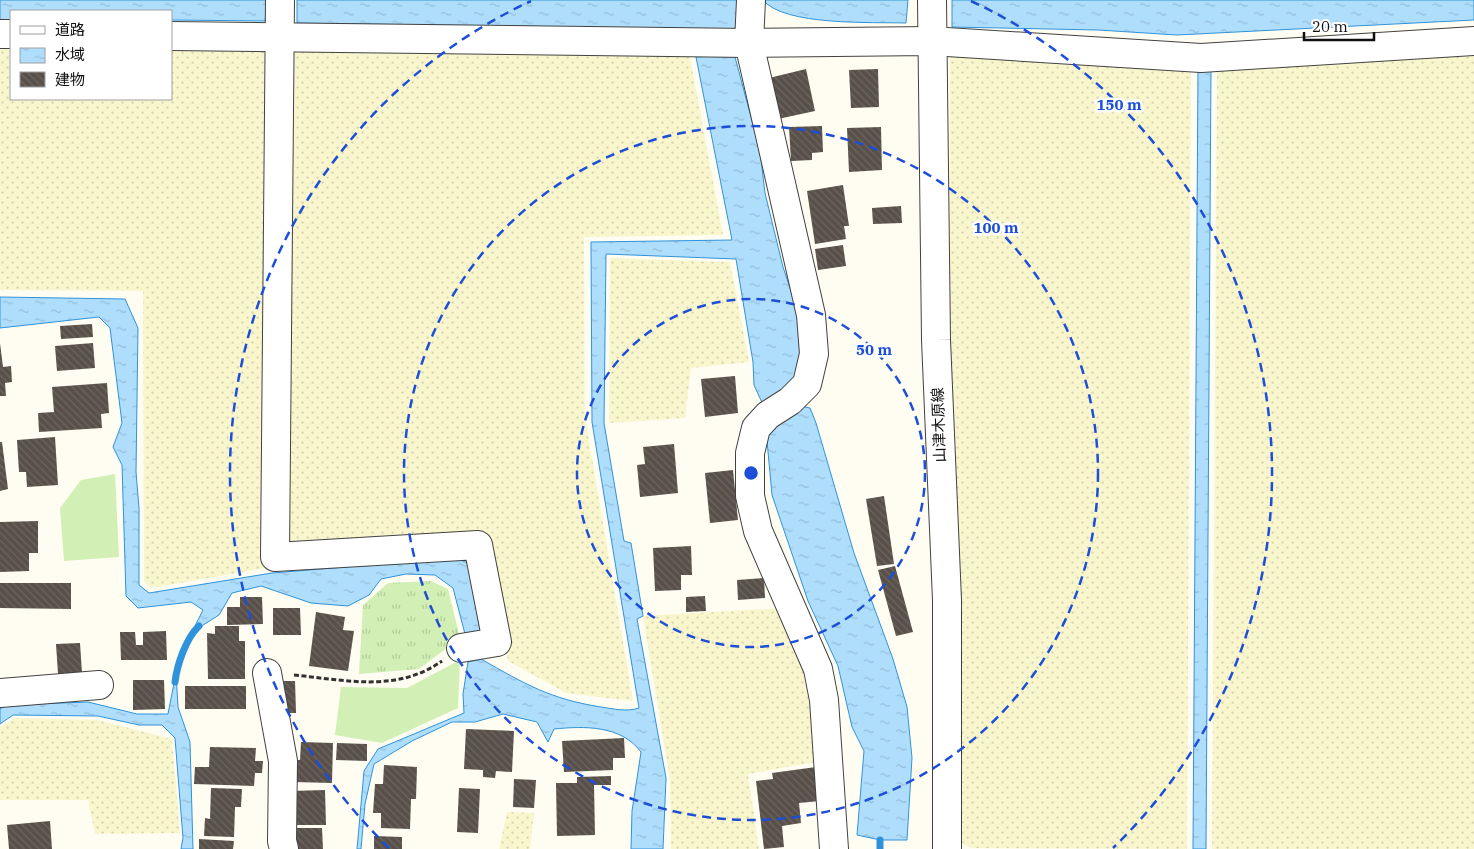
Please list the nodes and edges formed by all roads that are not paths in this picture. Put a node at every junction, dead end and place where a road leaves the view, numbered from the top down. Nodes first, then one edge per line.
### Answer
1 (751, 0) edge
2 (932, 0) edge
3 (280, 17) edge
4 (172, 36) edge
5 (931, 41) junction
6 (1474, 41) edge
7 (727, 42) junction
8 (471, 646) road end
9 (267, 673) road end
10 (99, 685) dead end
11 (0, 693) edge
12 (284, 849) edge
13 (834, 849) edge
14 (947, 849) edge

1 - 7 street
2 - 5 street, 山津木原線
3 - 4 street
3 - 7 street
3 - 8 street
5 - 6 street
5 - 7 street
5 - 14 street, 山津木原線
7 - 13 street
9 - 12 street
10 - 11 street

